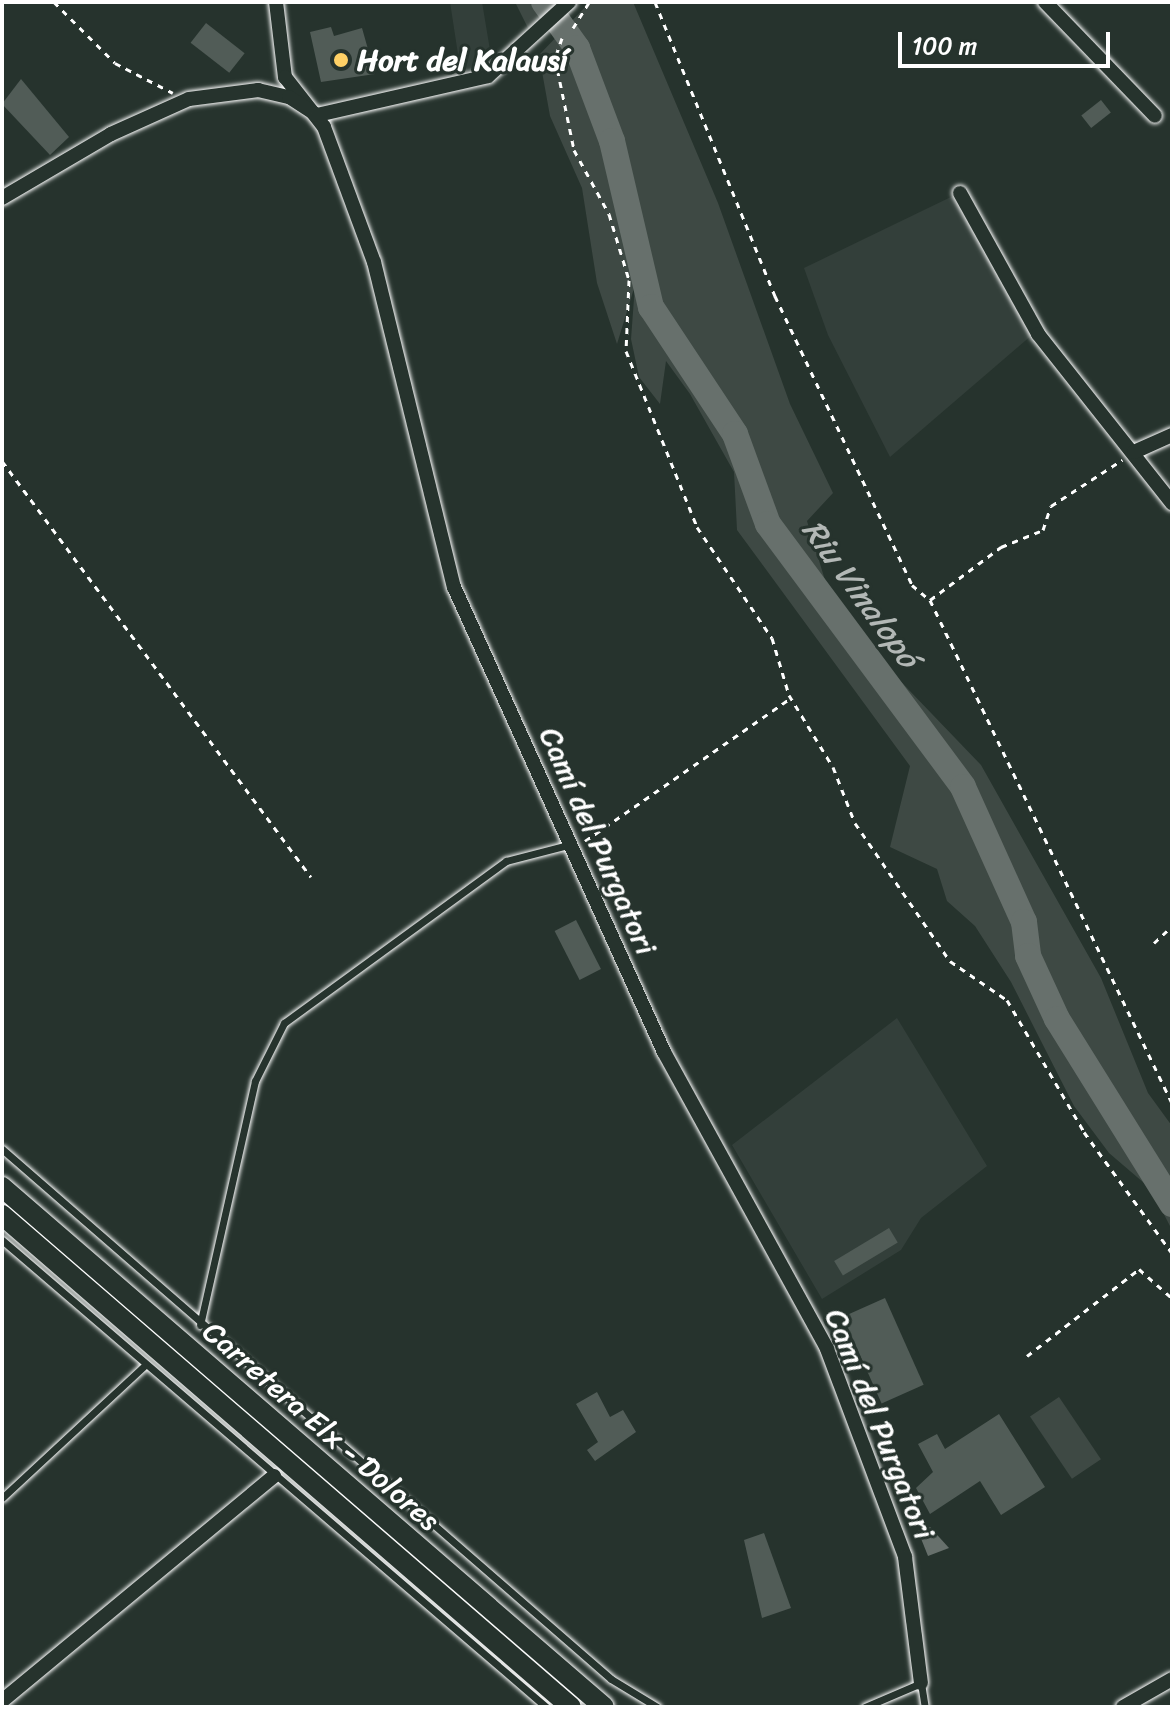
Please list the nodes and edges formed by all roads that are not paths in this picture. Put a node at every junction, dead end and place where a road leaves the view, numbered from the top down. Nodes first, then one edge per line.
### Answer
1 (276, 2) edge
2 (569, 2) edge
3 (1045, 2) edge
4 (317, 115) junction
5 (1155, 116) dead end
6 (960, 193) dead end
7 (2, 198) edge
8 (1172, 435) edge
9 (1134, 452) junction
10 (1172, 503) edge
11 (568, 845) junction
12 (2, 1149) edge
13 (2, 1187) edge
14 (2, 1215) edge
15 (2, 1240) edge
16 (200, 1325) junction
17 (145, 1365) junction
18 (274, 1476) junction
19 (2, 1498) edge
20 (1172, 1679) edge
21 (921, 1683) junction
22 (2, 1701) edge
23 (546, 1707) edge
24 (571, 1707) edge
25 (604, 1707) edge
26 (657, 1707) edge
27 (865, 1707) edge
28 (925, 1707) edge
29 (1123, 1707) edge

1 - 4 street, Camí del Purgatori
2 - 4 street
3 - 5 street
4 - 7 street
4 - 11 street, Camí del Purgatori
6 - 9 street
8 - 9 street
9 - 10 street
11 - 16 lane
11 - 21 street, Camí del Purgatori
12 - 16 lane
13 - 25 main road, Carretera Elx - Dolores
14 - 24 main road, Carretera Elx - Dolores
15 - 17 lane
16 - 26 lane
17 - 18 lane
17 - 19 lane
18 - 22 street
18 - 23 lane
20 - 29 street
21 - 27 lane
21 - 28 lane

